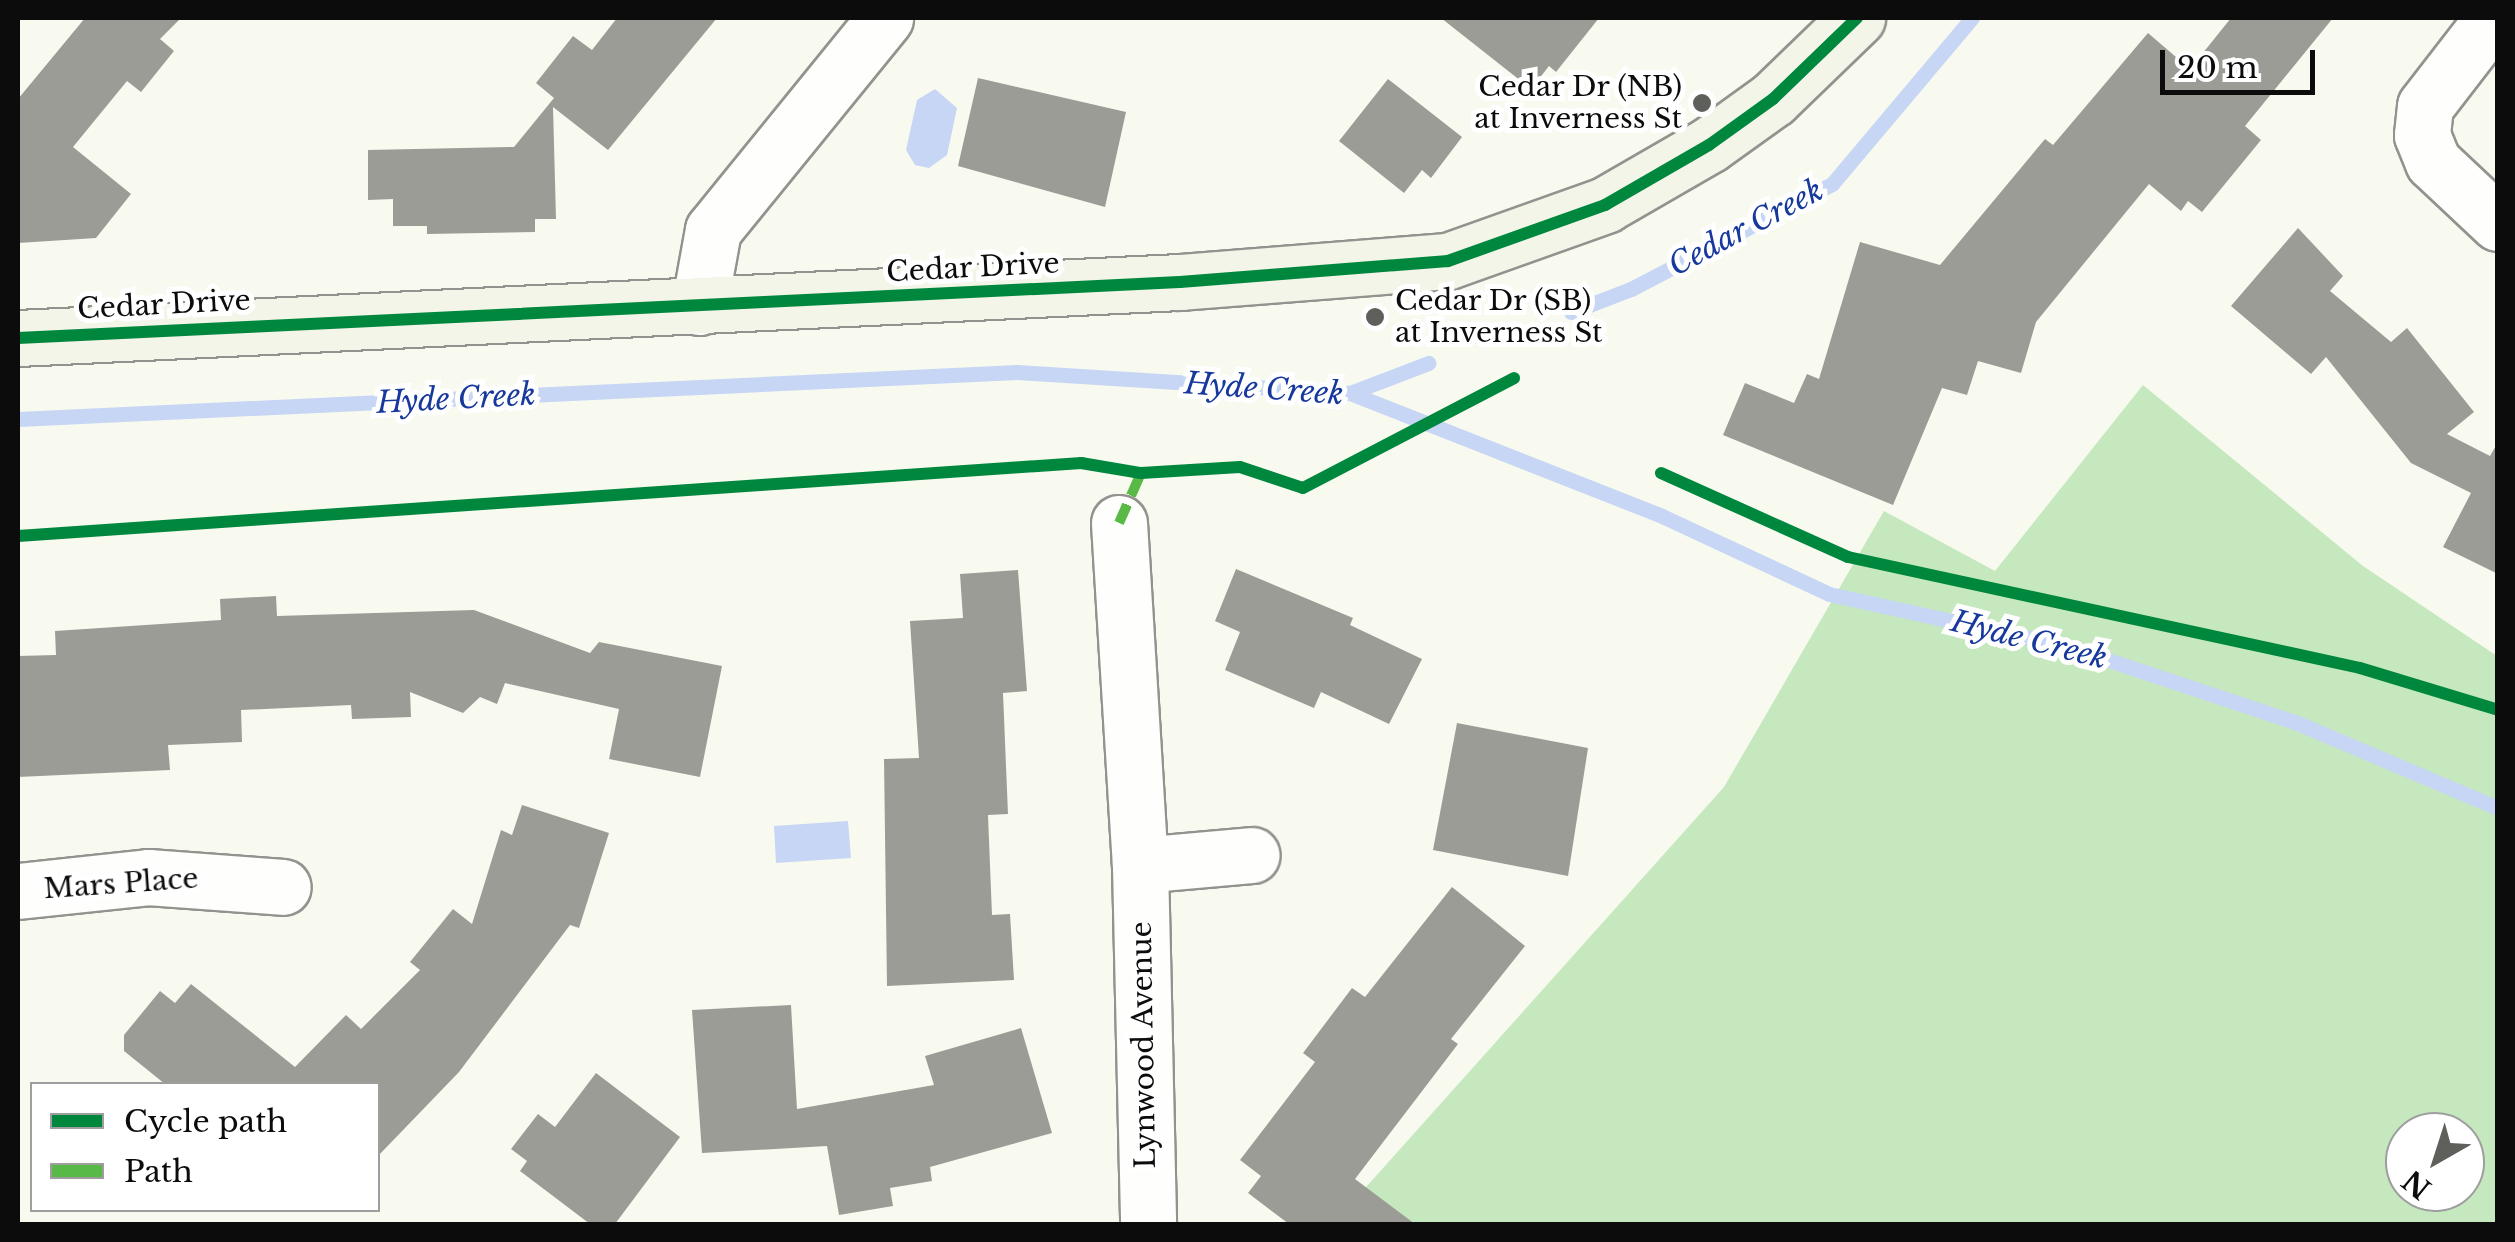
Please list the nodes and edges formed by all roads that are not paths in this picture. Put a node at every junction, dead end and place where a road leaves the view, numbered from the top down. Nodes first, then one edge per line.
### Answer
1 (886, 18) edge
2 (1857, 18) edge
3 (2493, 18) edge
4 (2498, 223) edge
5 (698, 307) junction
6 (18, 338) edge
7 (1119, 523) dead end
8 (1252, 855) dead end
9 (1140, 864) junction
10 (283, 887) dead end
11 (18, 892) edge
12 (1148, 1224) edge

1 - 5 street
2 - 5 street, Cedar Drive
3 - 4 street
5 - 6 street, Cedar Drive
7 - 9 street, Lynwood Avenue
8 - 9 street
9 - 12 street, Lynwood Avenue
10 - 11 street, Mars Place

